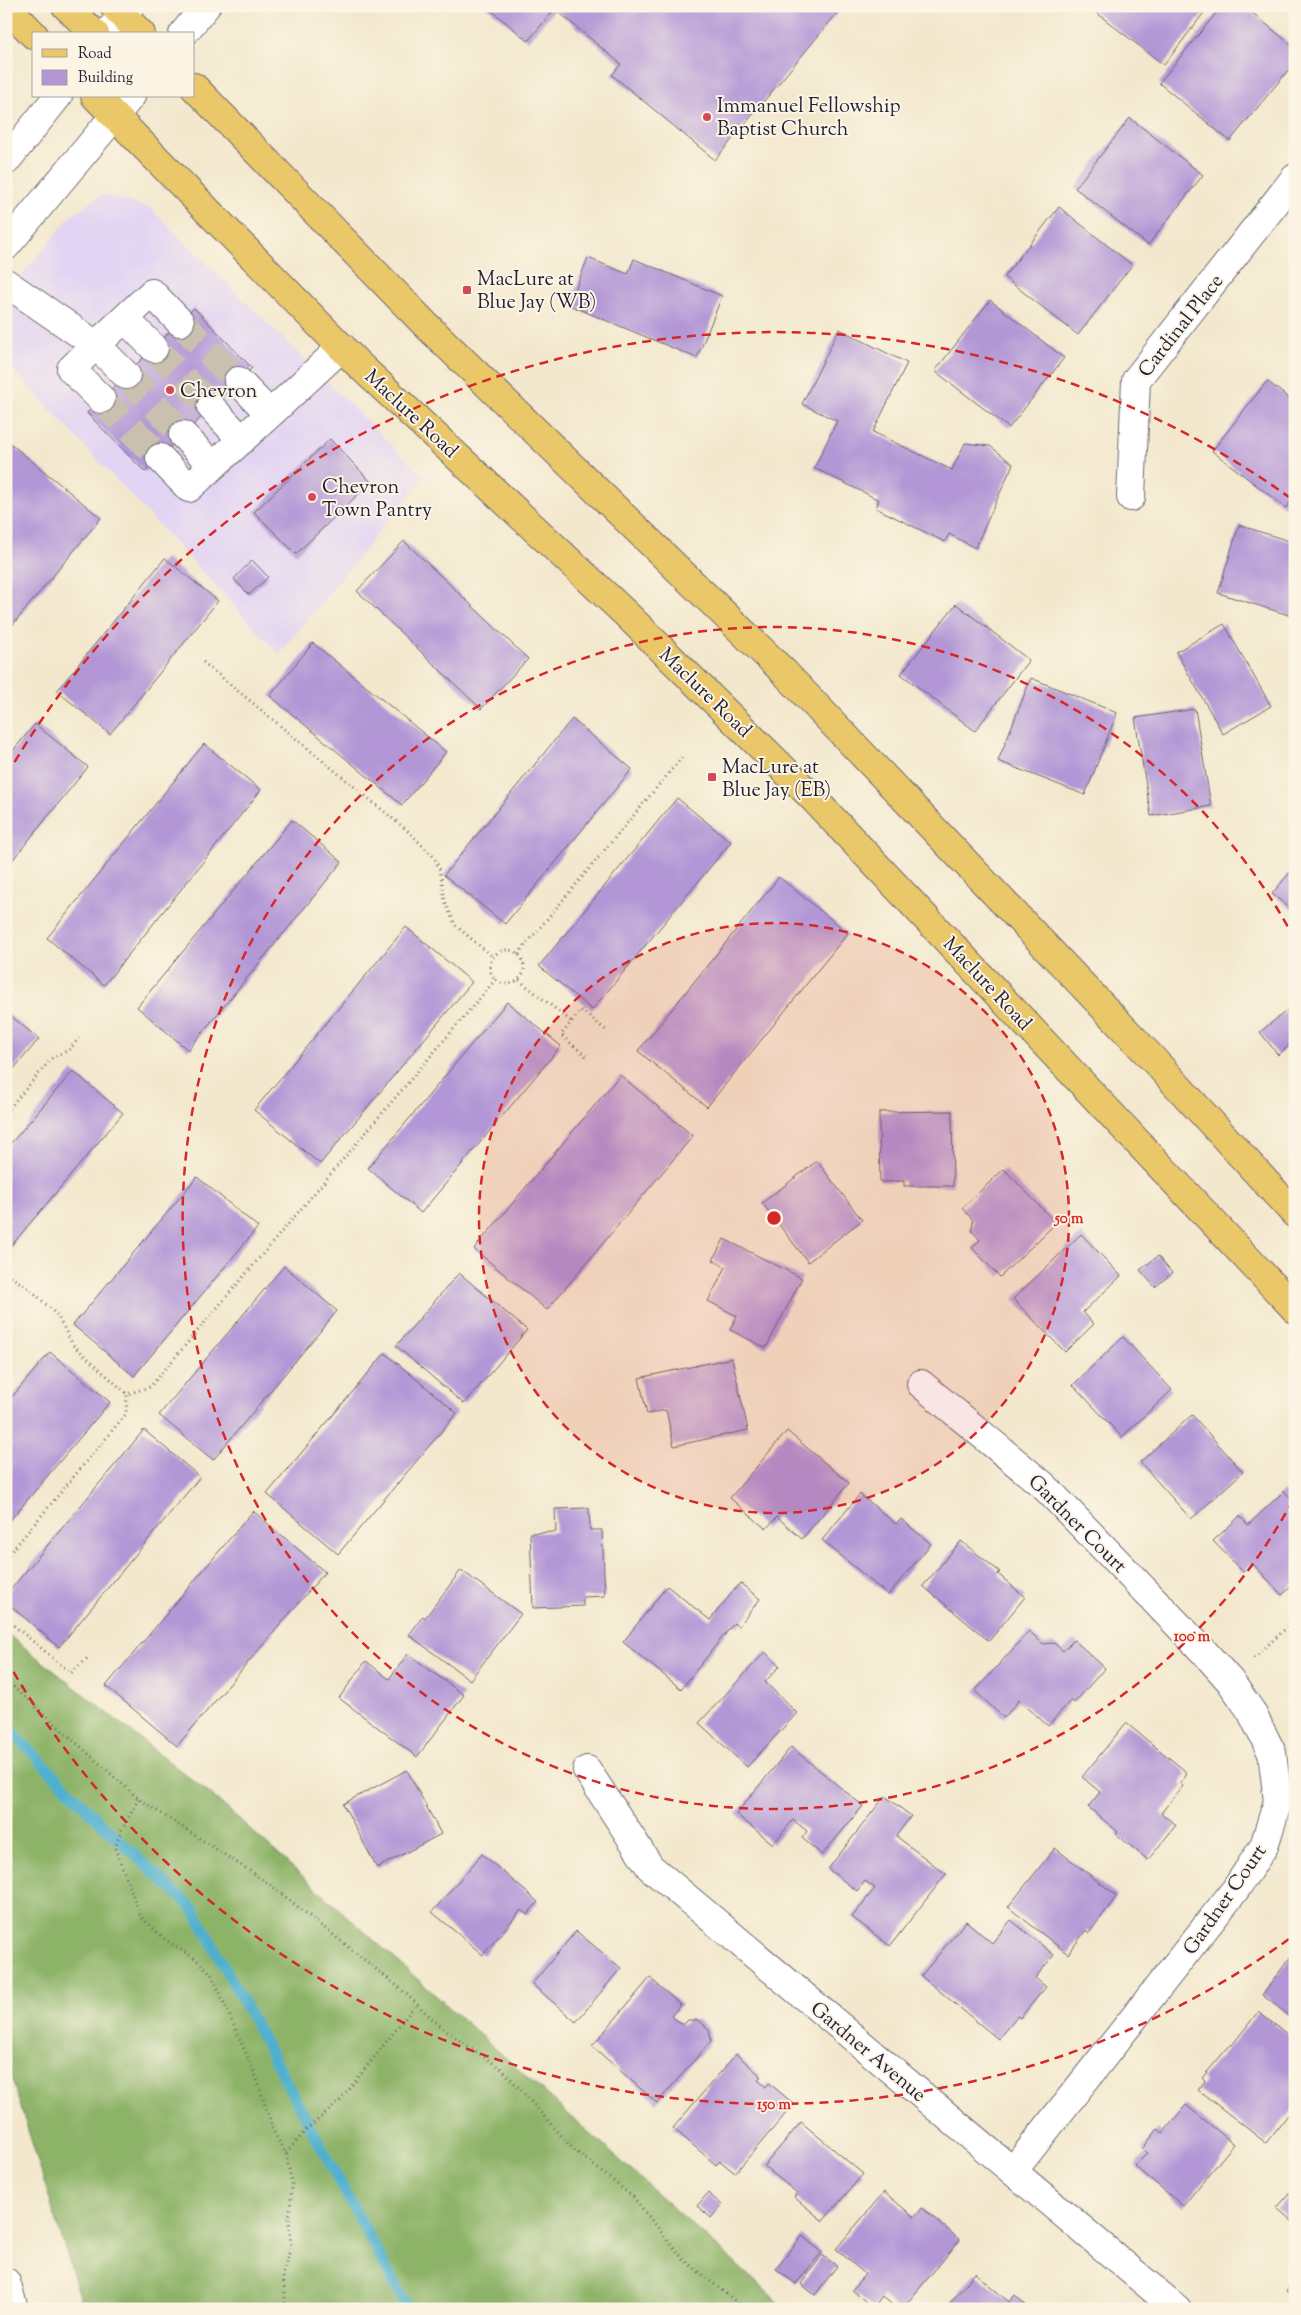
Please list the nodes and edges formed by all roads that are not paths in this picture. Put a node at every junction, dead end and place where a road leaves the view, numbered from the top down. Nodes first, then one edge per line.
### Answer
1 (6, 6) edge
2 (66, 6) edge
3 (206, 6) edge
4 (93, 32) edge
5 (185, 32) edge
6 (32, 33) edge
7 (195, 88) edge
8 (56, 98) edge
9 (101, 98) edge
10 (123, 106) edge
11 (6, 161) edge
12 (1295, 178) edge
13 (6, 246) edge
14 (6, 282) edge
15 (125, 319) junction
16 (180, 322) tunnel mouth
17 (96, 344) junction
18 (342, 347) junction
19 (154, 348) tunnel mouth
20 (126, 375) tunnel mouth
21 (238, 381) tunnel mouth
22 (101, 399) tunnel mouth
23 (211, 408) tunnel mouth
24 (270, 414) junction
25 (183, 435) tunnel mouth
26 (242, 440) junction
27 (160, 458) tunnel mouth
28 (213, 466) junction
29 (1131, 497) dead end
30 (1295, 1214) edge
31 (1295, 1309) edge
32 (921, 1384) dead end
33 (587, 1770) dead end
34 (1013, 2171) junction
35 (6, 2282) edge
36 (14, 2309) edge
37 (1177, 2309) edge

1 - 6 main road
2 - 4 main road
3 - 5 street
7 - 30 main road
8 - 11 street
9 - 10 main road, Maclure Road
10 - 13 street
10 - 18 main road, Maclure Road
12 - 29 street, Cardinal Place
14 - 17 street
15 - 16 street
15 - 17 street
15 - 19 street
17 - 20 street
17 - 22 street
18 - 24 street
18 - 31 main road, Maclure Road
21 - 24 street
23 - 26 street
24 - 26 street
25 - 28 street
26 - 28 street
27 - 28 street
32 - 34 street, Gardner Court
33 - 34 street, Gardner Avenue
34 - 37 street, Gardner Avenue
35 - 36 street

